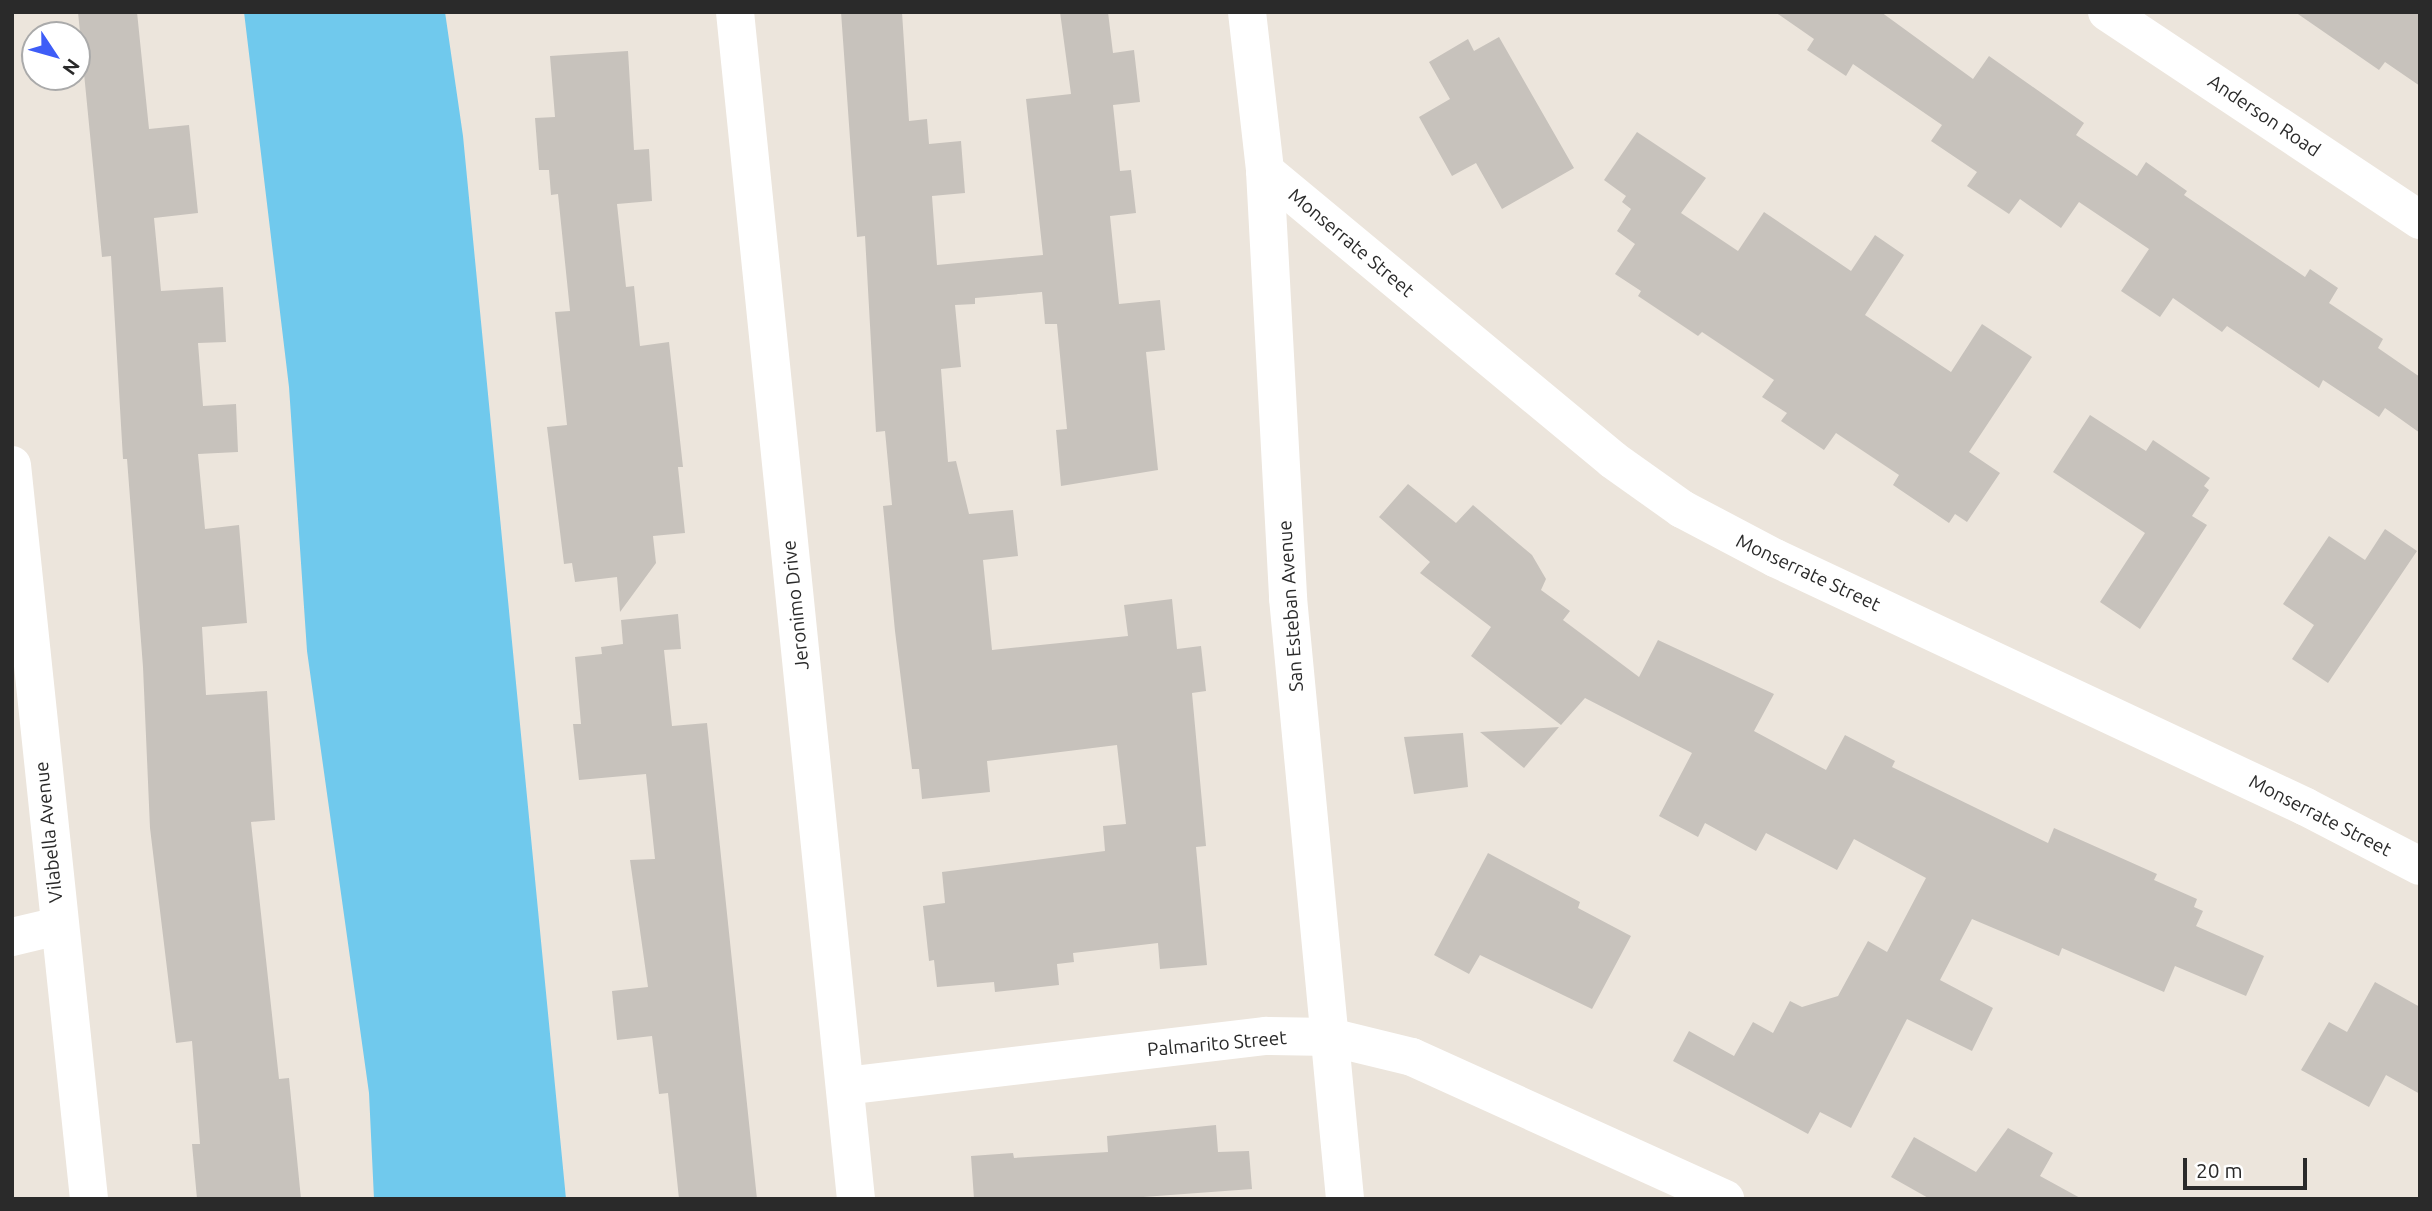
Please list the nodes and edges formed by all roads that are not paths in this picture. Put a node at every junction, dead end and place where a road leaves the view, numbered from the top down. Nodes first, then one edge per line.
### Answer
1 (735, 12) edge
2 (1247, 12) edge
3 (2107, 12) edge
4 (1265, 171) junction
5 (2420, 220) edge
6 (12, 465) edge
7 (2420, 866) edge
8 (58, 926) junction
9 (12, 937) edge
10 (1330, 1037) junction
11 (845, 1086) junction
12 (89, 1199) edge
13 (856, 1199) edge
14 (1345, 1199) edge
15 (1725, 1199) edge

1 - 11 street, Jeronimo Drive
2 - 4 street, San Esteban Avenue
3 - 5 street, Anderson Road
4 - 7 street, Monserrate Street
4 - 10 street, San Esteban Avenue
6 - 8 street, Vilabella Avenue
8 - 9 street
8 - 12 street, Vilabella Avenue
10 - 11 street, Palmarito Street
10 - 14 street, San Esteban Avenue
10 - 15 street, Palmarito Street
11 - 13 street, Jeronimo Drive

